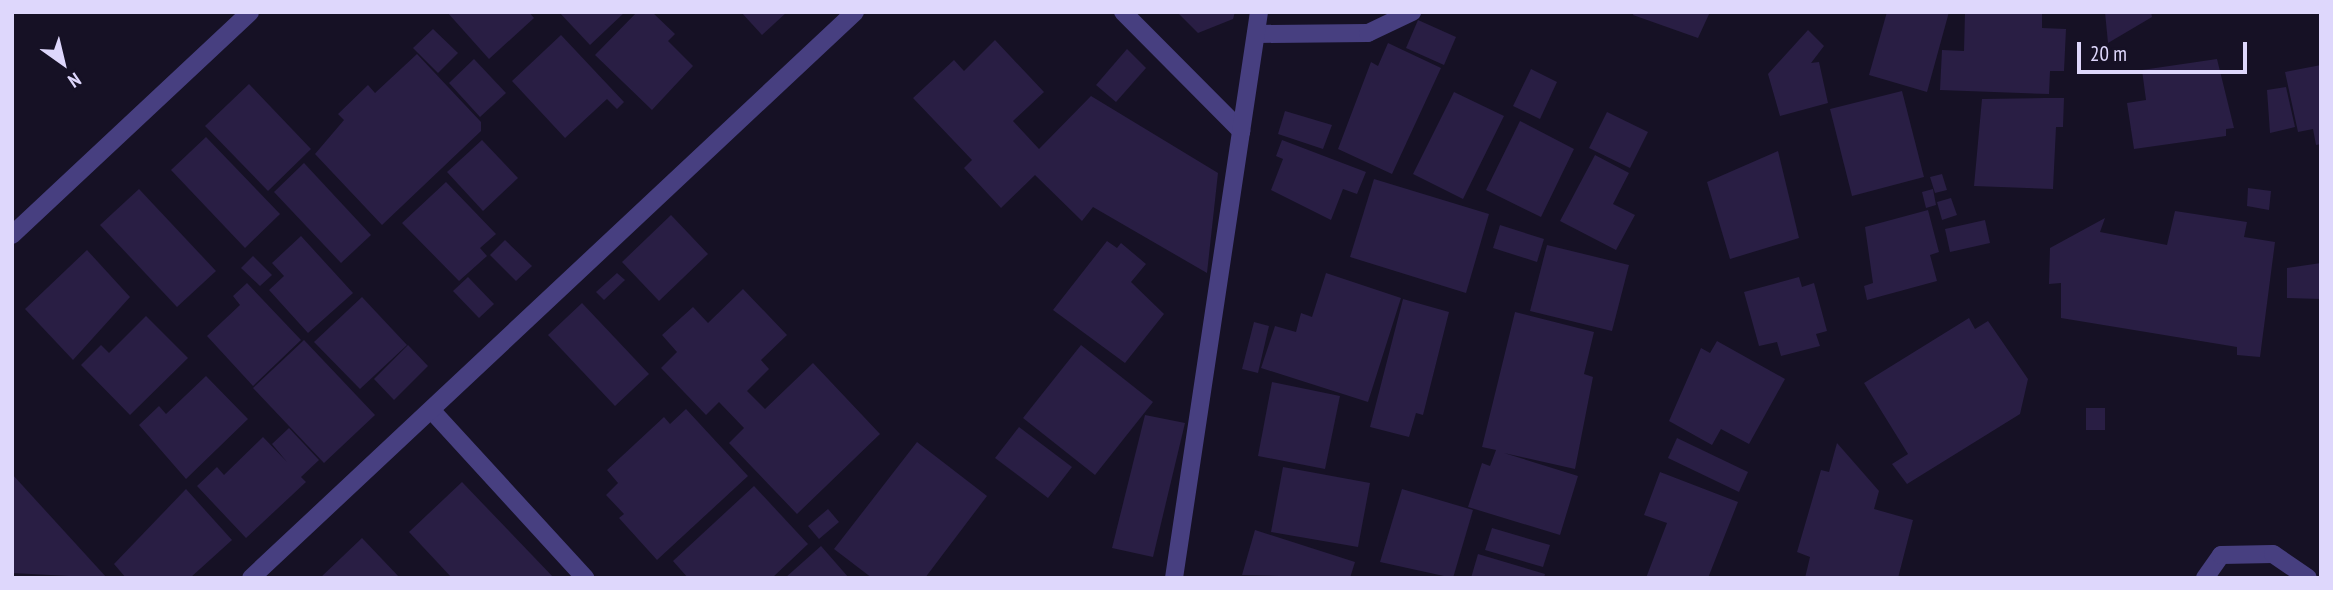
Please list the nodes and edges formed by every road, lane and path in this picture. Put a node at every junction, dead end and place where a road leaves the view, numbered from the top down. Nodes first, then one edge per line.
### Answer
1 (250, 12) edge
2 (855, 12) edge
3 (1123, 12) edge
4 (1259, 12) edge
5 (1412, 12) edge
6 (1256, 34) junction
7 (1241, 131) junction
8 (12, 235) edge
9 (434, 413) junction
10 (251, 578) edge
11 (585, 578) edge
12 (1174, 578) edge
13 (2205, 578) edge
14 (2308, 578) edge

1 - 8 street
2 - 9 street
3 - 7 street
4 - 6 street
5 - 6 street
6 - 7 street
7 - 12 street
9 - 10 street
9 - 11 street
13 - 14 street

